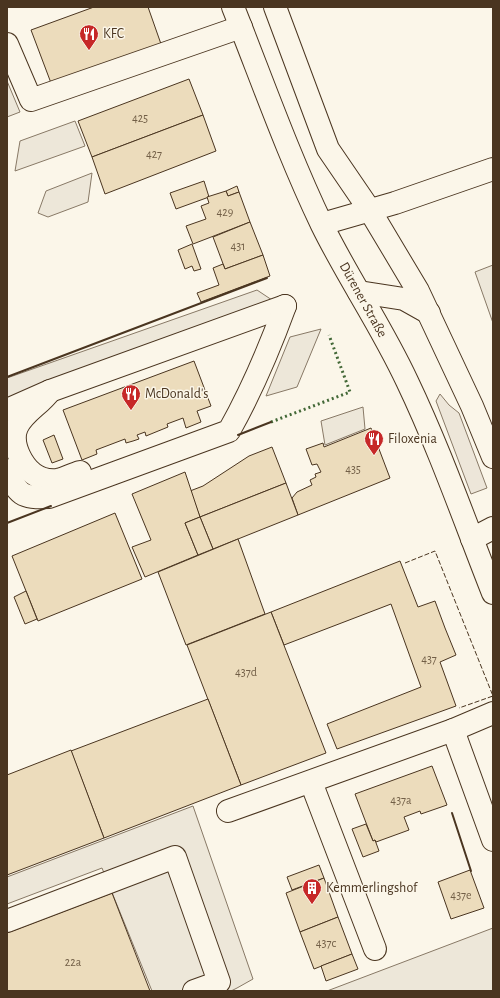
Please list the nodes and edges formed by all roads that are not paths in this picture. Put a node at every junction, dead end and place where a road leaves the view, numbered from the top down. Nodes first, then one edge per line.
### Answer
1 (275, 7) edge
2 (237, 17) edge
3 (7, 44) edge
4 (493, 169) edge
5 (370, 209) junction
6 (322, 224) junction
7 (359, 292) junction
8 (429, 313) junction
9 (50, 391) junction
10 (7, 410) edge
11 (238, 415) junction
12 (493, 457) edge
13 (7, 470) edge
14 (493, 528) edge
15 (472, 539) junction
16 (493, 593) edge
17 (493, 713) edge
18 (453, 730) junction
19 (311, 782) junction
20 (228, 811) dead end
21 (493, 840) edge
22 (7, 922) edge
23 (375, 949) dead end
24 (194, 991) edge

1 - 5 main road
2 - 3 main road
2 - 6 main road, Dürener Straße
4 - 5 main road
5 - 6 main road
5 - 8 main road
6 - 7 main road, Dürener Straße
7 - 8 main road
7 - 15 main road, Dürener Straße
8 - 12 main road
9 - 10 main road
9 - 11 main road
9 - 11 main road
11 - 13 main road
14 - 15 main road
15 - 16 main road, Dürener Straße
17 - 18 main road
18 - 19 main road
18 - 21 main road
19 - 20 main road
19 - 23 main road
22 - 24 main road

